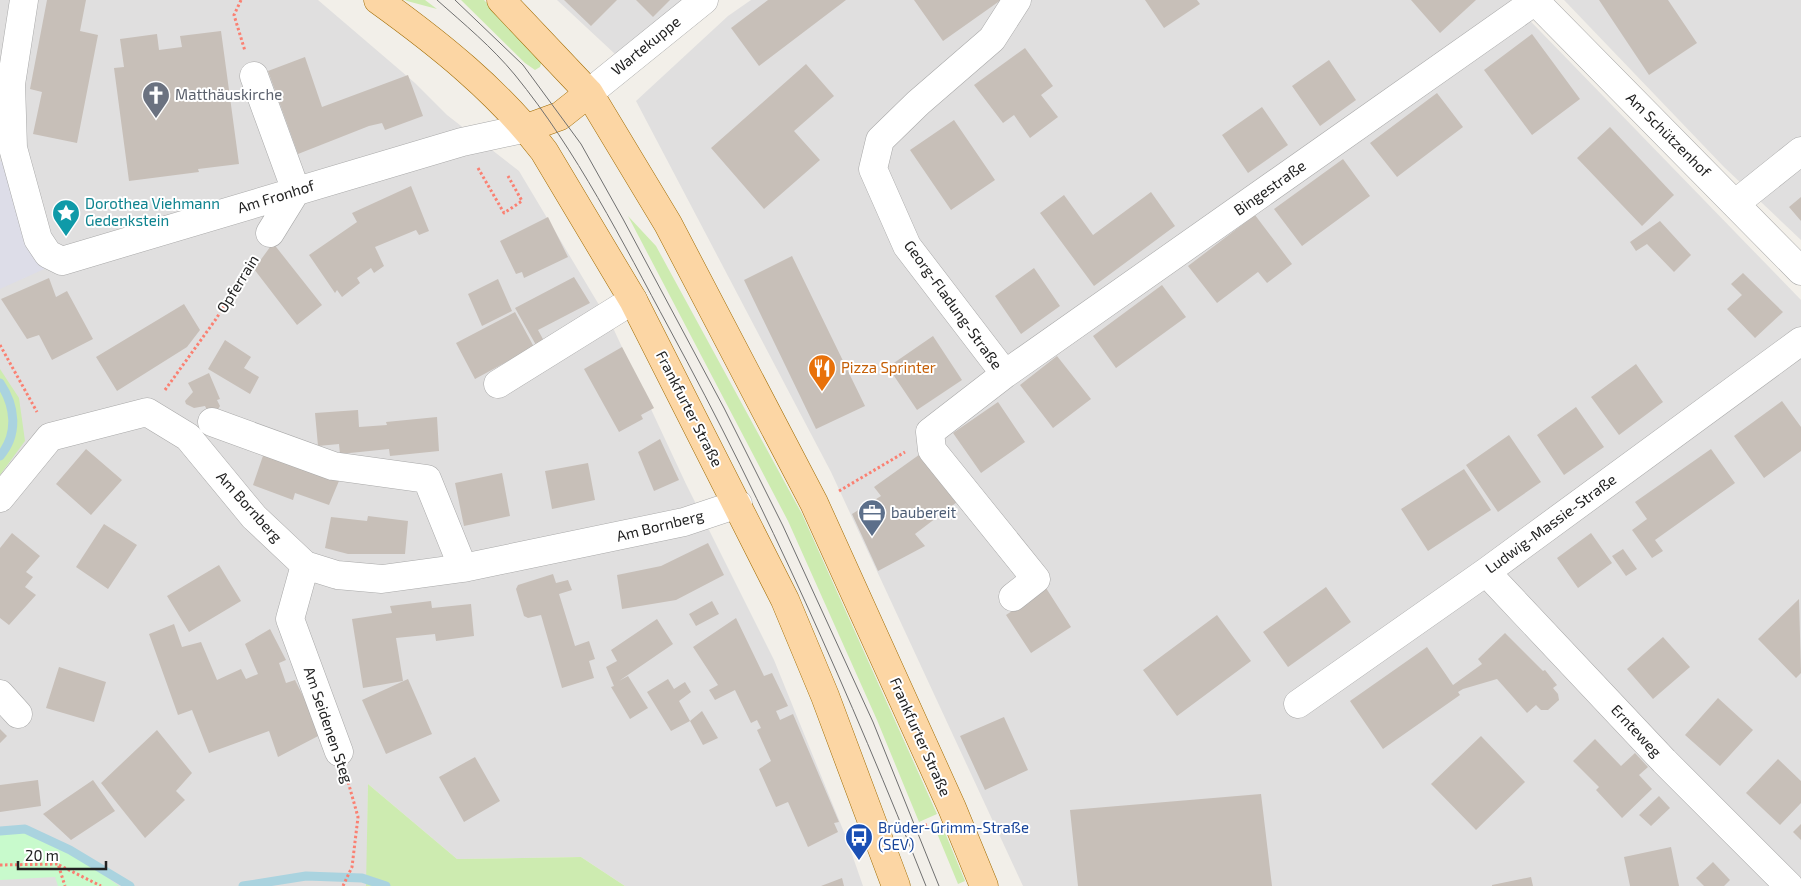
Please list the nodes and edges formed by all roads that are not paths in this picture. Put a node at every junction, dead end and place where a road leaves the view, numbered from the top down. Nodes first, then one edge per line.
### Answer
1 (24, 0) edge
2 (378, 0) edge
3 (501, 0) edge
4 (704, 0) edge
5 (1017, 0) edge
6 (1535, 0) edge
7 (254, 76) road end
8 (589, 93) junction
9 (527, 128) junction
10 (1801, 151) edge
11 (296, 191) junction
12 (1736, 203) junction
13 (270, 233) road end
14 (1801, 271) edge
15 (633, 300) junction
16 (1801, 341) edge
17 (1004, 374) junction
18 (498, 384) dead end
19 (212, 422) dead end
20 (0, 498) edge
21 (738, 504) junction
22 (305, 566) junction
23 (464, 568) junction
24 (1486, 572) junction
25 (1013, 597) dead end
26 (0, 694) edge
27 (1298, 704) dead end
28 (18, 714) dead end
29 (339, 752) road end
30 (896, 886) edge
31 (984, 886) edge
32 (1789, 886) edge

1 - 11 street, Am Fronhof
2 - 9 main road, Frankfurter Straße
3 - 8 main road, Frankfurter Straße
4 - 8 street, Wartekuppe
5 - 17 street, Georg-Fladung-Straße
6 - 12 street, Am Schützenhof
6 - 17 street, Bingestraße
7 - 11 street
8 - 9 main road
8 - 31 main road, Frankfurter Straße
9 - 11 street, Am Fronhof
9 - 15 main road, Frankfurter Straße
10 - 12 street
11 - 13 street
12 - 14 street, Am Schützenhof
15 - 18 street
15 - 21 main road, Frankfurter Straße
16 - 24 street, Ludwig-Massie-Straße
17 - 25 street, Bingestraße
19 - 23 street
20 - 22 street, Am Bornberg
21 - 23 street, Am Bornberg
21 - 30 main road, Frankfurter Straße
22 - 23 street, Am Bornberg
22 - 29 street, Am Seidenen Steg
24 - 27 street, Ludwig-Massie-Straße
24 - 32 street, Ernteweg
26 - 28 street

